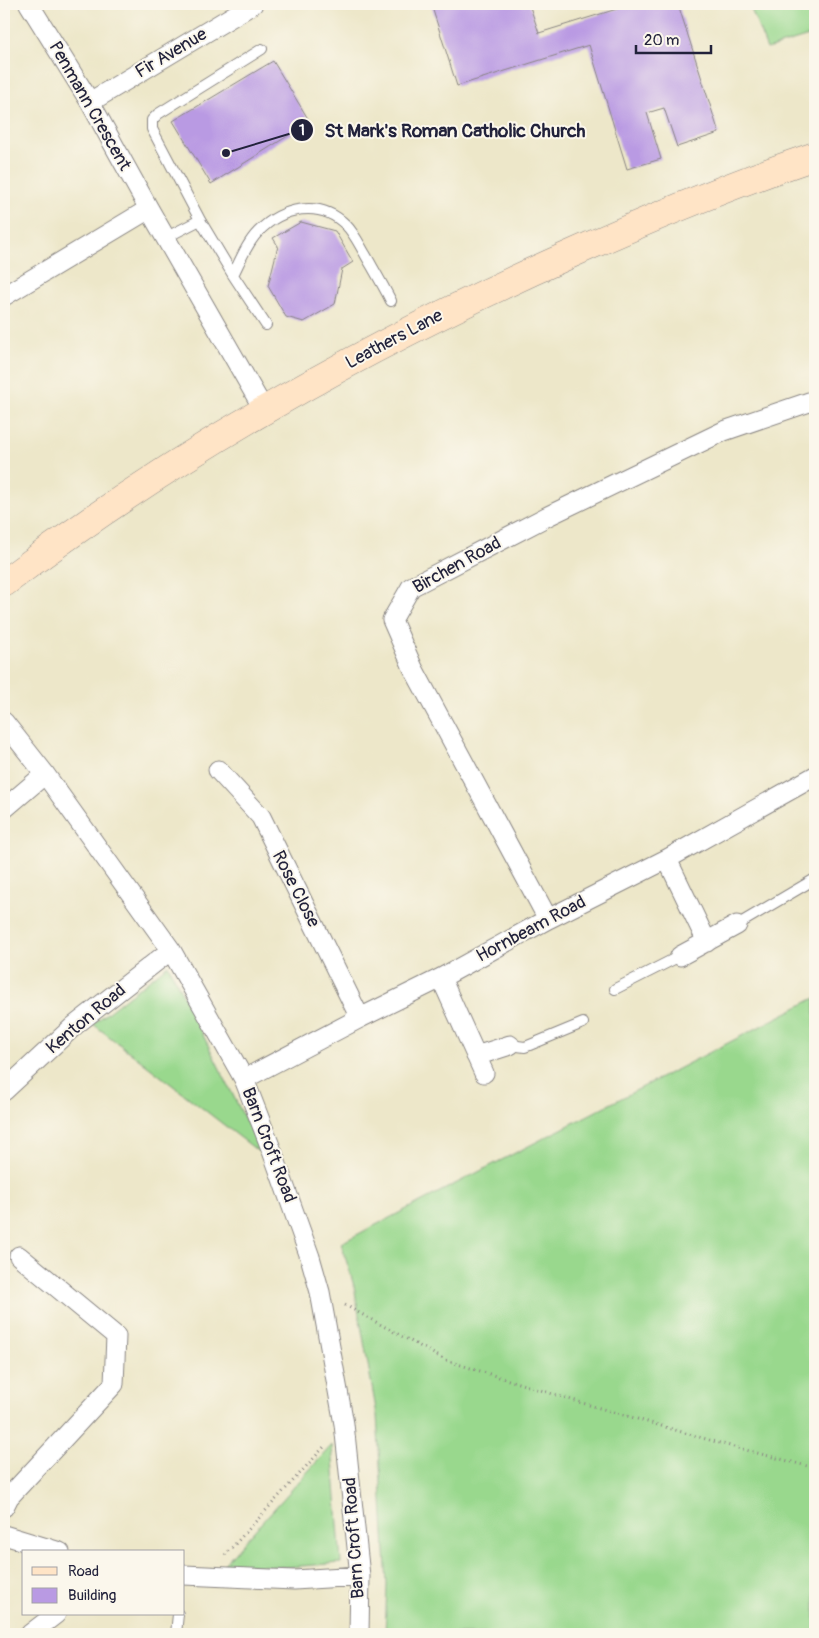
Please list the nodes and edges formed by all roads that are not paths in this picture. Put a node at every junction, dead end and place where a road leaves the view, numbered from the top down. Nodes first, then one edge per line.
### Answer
1 (29, 4) edge
2 (253, 4) edge
3 (262, 49) dead end
4 (90, 102) junction
5 (815, 156) edge
6 (148, 209) junction
7 (200, 220) junction
8 (165, 238) junction
9 (233, 275) junction
10 (4, 296) edge
11 (391, 301) dead end
12 (266, 325) dead end
13 (815, 400) edge
14 (264, 410) junction
15 (4, 582) edge
16 (4, 722) edge
17 (218, 770) dead end
18 (45, 774) junction
19 (815, 776) edge
20 (4, 809) edge
21 (667, 858) junction
22 (815, 879) edge
23 (548, 919) junction
24 (737, 925) joint
25 (707, 942) junction
26 (171, 950) junction
27 (680, 956) joint
28 (441, 978) junction
29 (615, 989) dead end
30 (360, 1018) junction
31 (583, 1024) dead end
32 (510, 1045) joint
33 (244, 1079) junction
34 (4, 1091) edge
35 (19, 1256) dead end
36 (4, 1507) edge
37 (4, 1534) edge
38 (54, 1550) edge
39 (185, 1575) edge
40 (360, 1576) junction
41 (53, 1616) edge
42 (178, 1616) edge
43 (30, 1634) edge
44 (176, 1634) edge
45 (359, 1634) edge

1 - 4 street, Penmann Crescent
2 - 4 street, Fir Avenue
3 - 7 lane
4 - 6 street, Penmann Crescent
5 - 14 street, Leathers Lane
6 - 8 street, Penmann Crescent
6 - 10 street
7 - 8 lane
7 - 9 lane
8 - 14 street, Penmann Crescent
9 - 11 lane
9 - 12 lane
13 - 23 street, Birchen Road
14 - 15 street, Leathers Lane
16 - 18 street, Barn Croft Road
17 - 30 street, Rose Close
18 - 20 street
18 - 26 street, Barn Croft Road
19 - 21 street, Hornbeam Road
21 - 23 street, Hornbeam Road
21 - 25 street
22 - 24 lane
23 - 28 street, Hornbeam Road
24 - 25 street
25 - 27 street
26 - 33 street, Barn Croft Road
26 - 34 street, Kenton Road
27 - 29 lane
28 - 30 street, Hornbeam Road
28 - 32 street
30 - 33 street, Hornbeam Road
31 - 32 lane
33 - 40 street, Barn Croft Road
35 - 36 street
37 - 38 street
39 - 40 street
40 - 45 street, Barn Croft Road
41 - 43 street
42 - 44 lane

